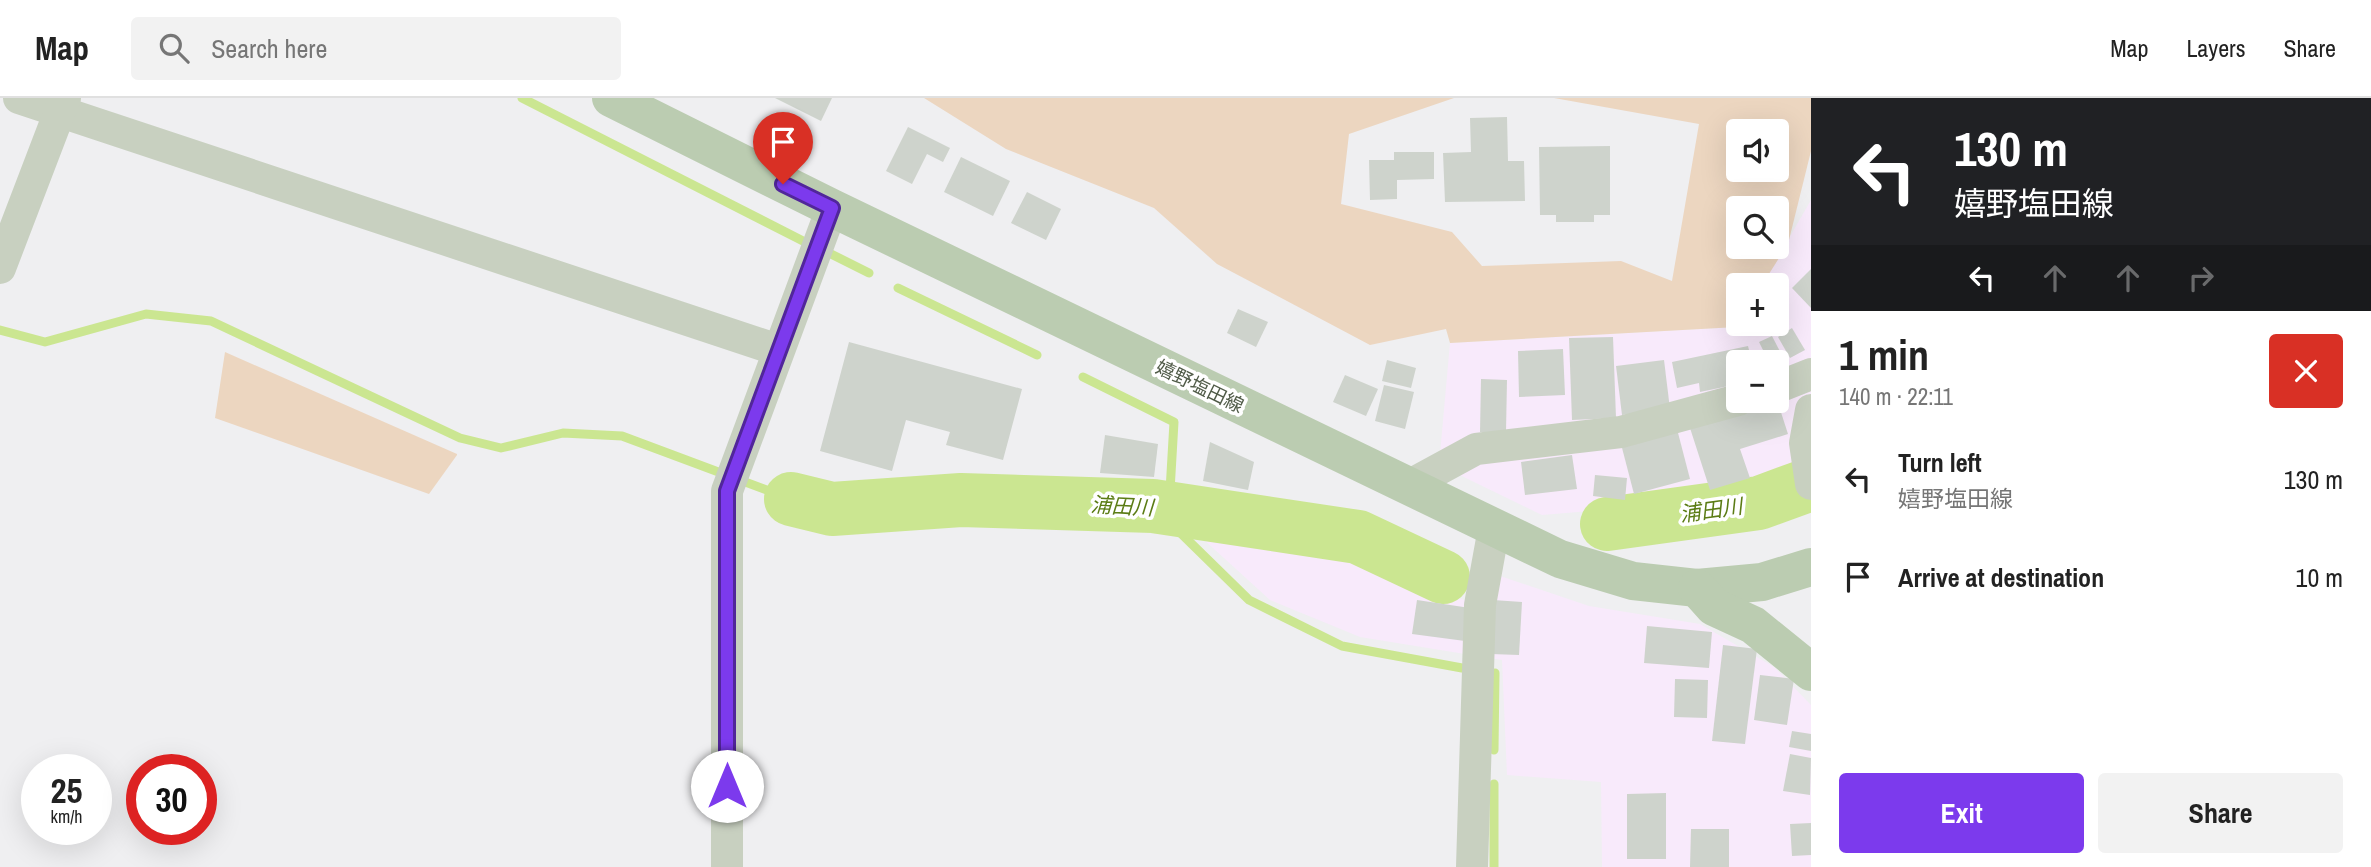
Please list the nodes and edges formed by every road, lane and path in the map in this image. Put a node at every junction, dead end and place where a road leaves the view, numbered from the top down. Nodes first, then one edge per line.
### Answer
1 (19, 98) edge
2 (611, 98) edge
3 (62, 105) edge
4 (832, 208) junction
5 (0, 268) edge
6 (778, 350) junction
7 (1811, 374) edge
8 (1789, 383) edge
9 (1726, 403) edge
10 (1811, 410) edge
11 (1811, 484) edge
12 (1408, 486) junction
13 (1493, 528) junction
14 (1811, 567) edge
15 (1696, 588) junction
16 (1811, 672) edge
17 (727, 867) edge
18 (1472, 867) edge

1 - 3 street
2 - 4 main road, 嬉野塩田線
3 - 5 street
3 - 6 street
4 - 6 street
4 - 12 main road, 嬉野塩田線
6 - 17 street
7 - 8 street
9 - 12 street
10 - 11 street
12 - 13 main road, 嬉野塩田線
13 - 15 main road, 嬉野塩田線
13 - 18 street
14 - 15 main road, 嬉野塩田線
15 - 16 main road

